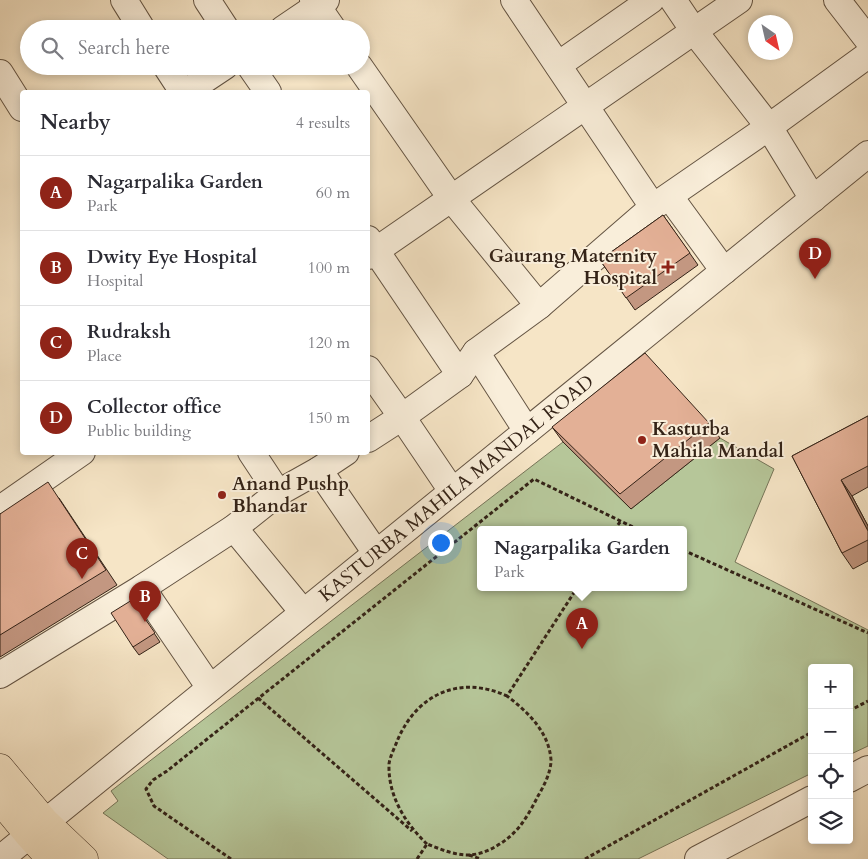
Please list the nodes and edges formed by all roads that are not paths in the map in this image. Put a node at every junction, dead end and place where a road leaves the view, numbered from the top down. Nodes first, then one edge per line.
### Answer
1 (124, 0) edge
2 (207, 0) edge
3 (651, 0) edge
4 (673, 0) edge
5 (739, 0) edge
6 (837, 0) edge
7 (319, 2) edge
8 (522, 3) edge
9 (136, 20) edge
10 (220, 20) edge
11 (294, 20) edge
12 (328, 20) edge
13 (694, 31) junction
14 (868, 40) edge
15 (868, 54) edge
16 (558, 65) junction
17 (0, 73) edge
18 (172, 75) edge
19 (211, 75) edge
20 (256, 75) edge
21 (365, 75) edge
22 (183, 90) edge
23 (187, 90) edge
24 (267, 90) edge
25 (20, 105) edge
26 (585, 107) junction
27 (769, 127) junction
28 (868, 154) edge
29 (451, 198) junction
30 (813, 199) junction
31 (661, 202) junction
32 (370, 248) edge
33 (724, 271) junction
34 (539, 306) junction
35 (476, 352) junction
36 (370, 372) edge
37 (460, 374) junction
38 (402, 416) junction
39 (527, 431) junction
40 (370, 438) edge
41 (78, 455) edge
42 (253, 455) edge
43 (342, 455) edge
44 (319, 470) junction
45 (452, 491) junction
46 (278, 492) junction
47 (0, 509) edge
48 (234, 528) junction
49 (376, 553) junction
50 (142, 588) junction
51 (303, 612) junction
52 (0, 675) edge
53 (210, 688) junction
54 (0, 768) edge
55 (868, 769) edge
56 (853, 777) edge
57 (868, 787) edge
58 (853, 795) edge
59 (0, 800) edge
60 (808, 802) edge
61 (808, 817) edge
62 (37, 829) junction
63 (768, 830) junction
64 (0, 859) edge
65 (51, 859) edge
66 (84, 859) edge
67 (698, 859) edge
68 (729, 859) edge

1 - 9 street
2 - 10 street
3 - 16 street
4 - 13 street
5 - 13 street
6 - 14 street
7 - 11 street
7 - 12 street
8 - 16 street
13 - 26 street
13 - 27 street
15 - 27 street
16 - 26 street
17 - 25 street
18 - 22 street
19 - 23 street
20 - 24 street
21 - 29 street
26 - 29 street
26 - 31 street
27 - 30 street
27 - 31 street
28 - 30 street, KASTURBA MAHILA MANDAL ROAD
29 - 32 street
29 - 34 street
30 - 33 street, KASTURBA MAHILA MANDAL ROAD
31 - 33 street
31 - 34 street
32 - 37 street
33 - 39 street, KASTURBA MAHILA MANDAL ROAD
34 - 35 street
35 - 37 street
35 - 39 street
36 - 38 street
37 - 38 street
38 - 40 street
38 - 45 street
39 - 45 street, KASTURBA MAHILA MANDAL ROAD
41 - 47 street
42 - 46 street
43 - 44 street
44 - 46 street
44 - 49 street
45 - 49 street, KASTURBA MAHILA MANDAL ROAD
46 - 48 street
48 - 50 street
48 - 51 street
49 - 51 street, KASTURBA MAHILA MANDAL ROAD
50 - 52 street
50 - 53 street
51 - 53 street, KASTURBA MAHILA MANDAL ROAD
53 - 62 street, KASTURBA MAHILA MANDAL ROAD
54 - 62 main road
55 - 56 street
57 - 58 street
59 - 62 main road
60 - 63 street
61 - 63 street
62 - 64 street, KASTURBA MAHILA MANDAL ROAD
62 - 65 main road
62 - 66 main road
63 - 67 street
63 - 68 street

